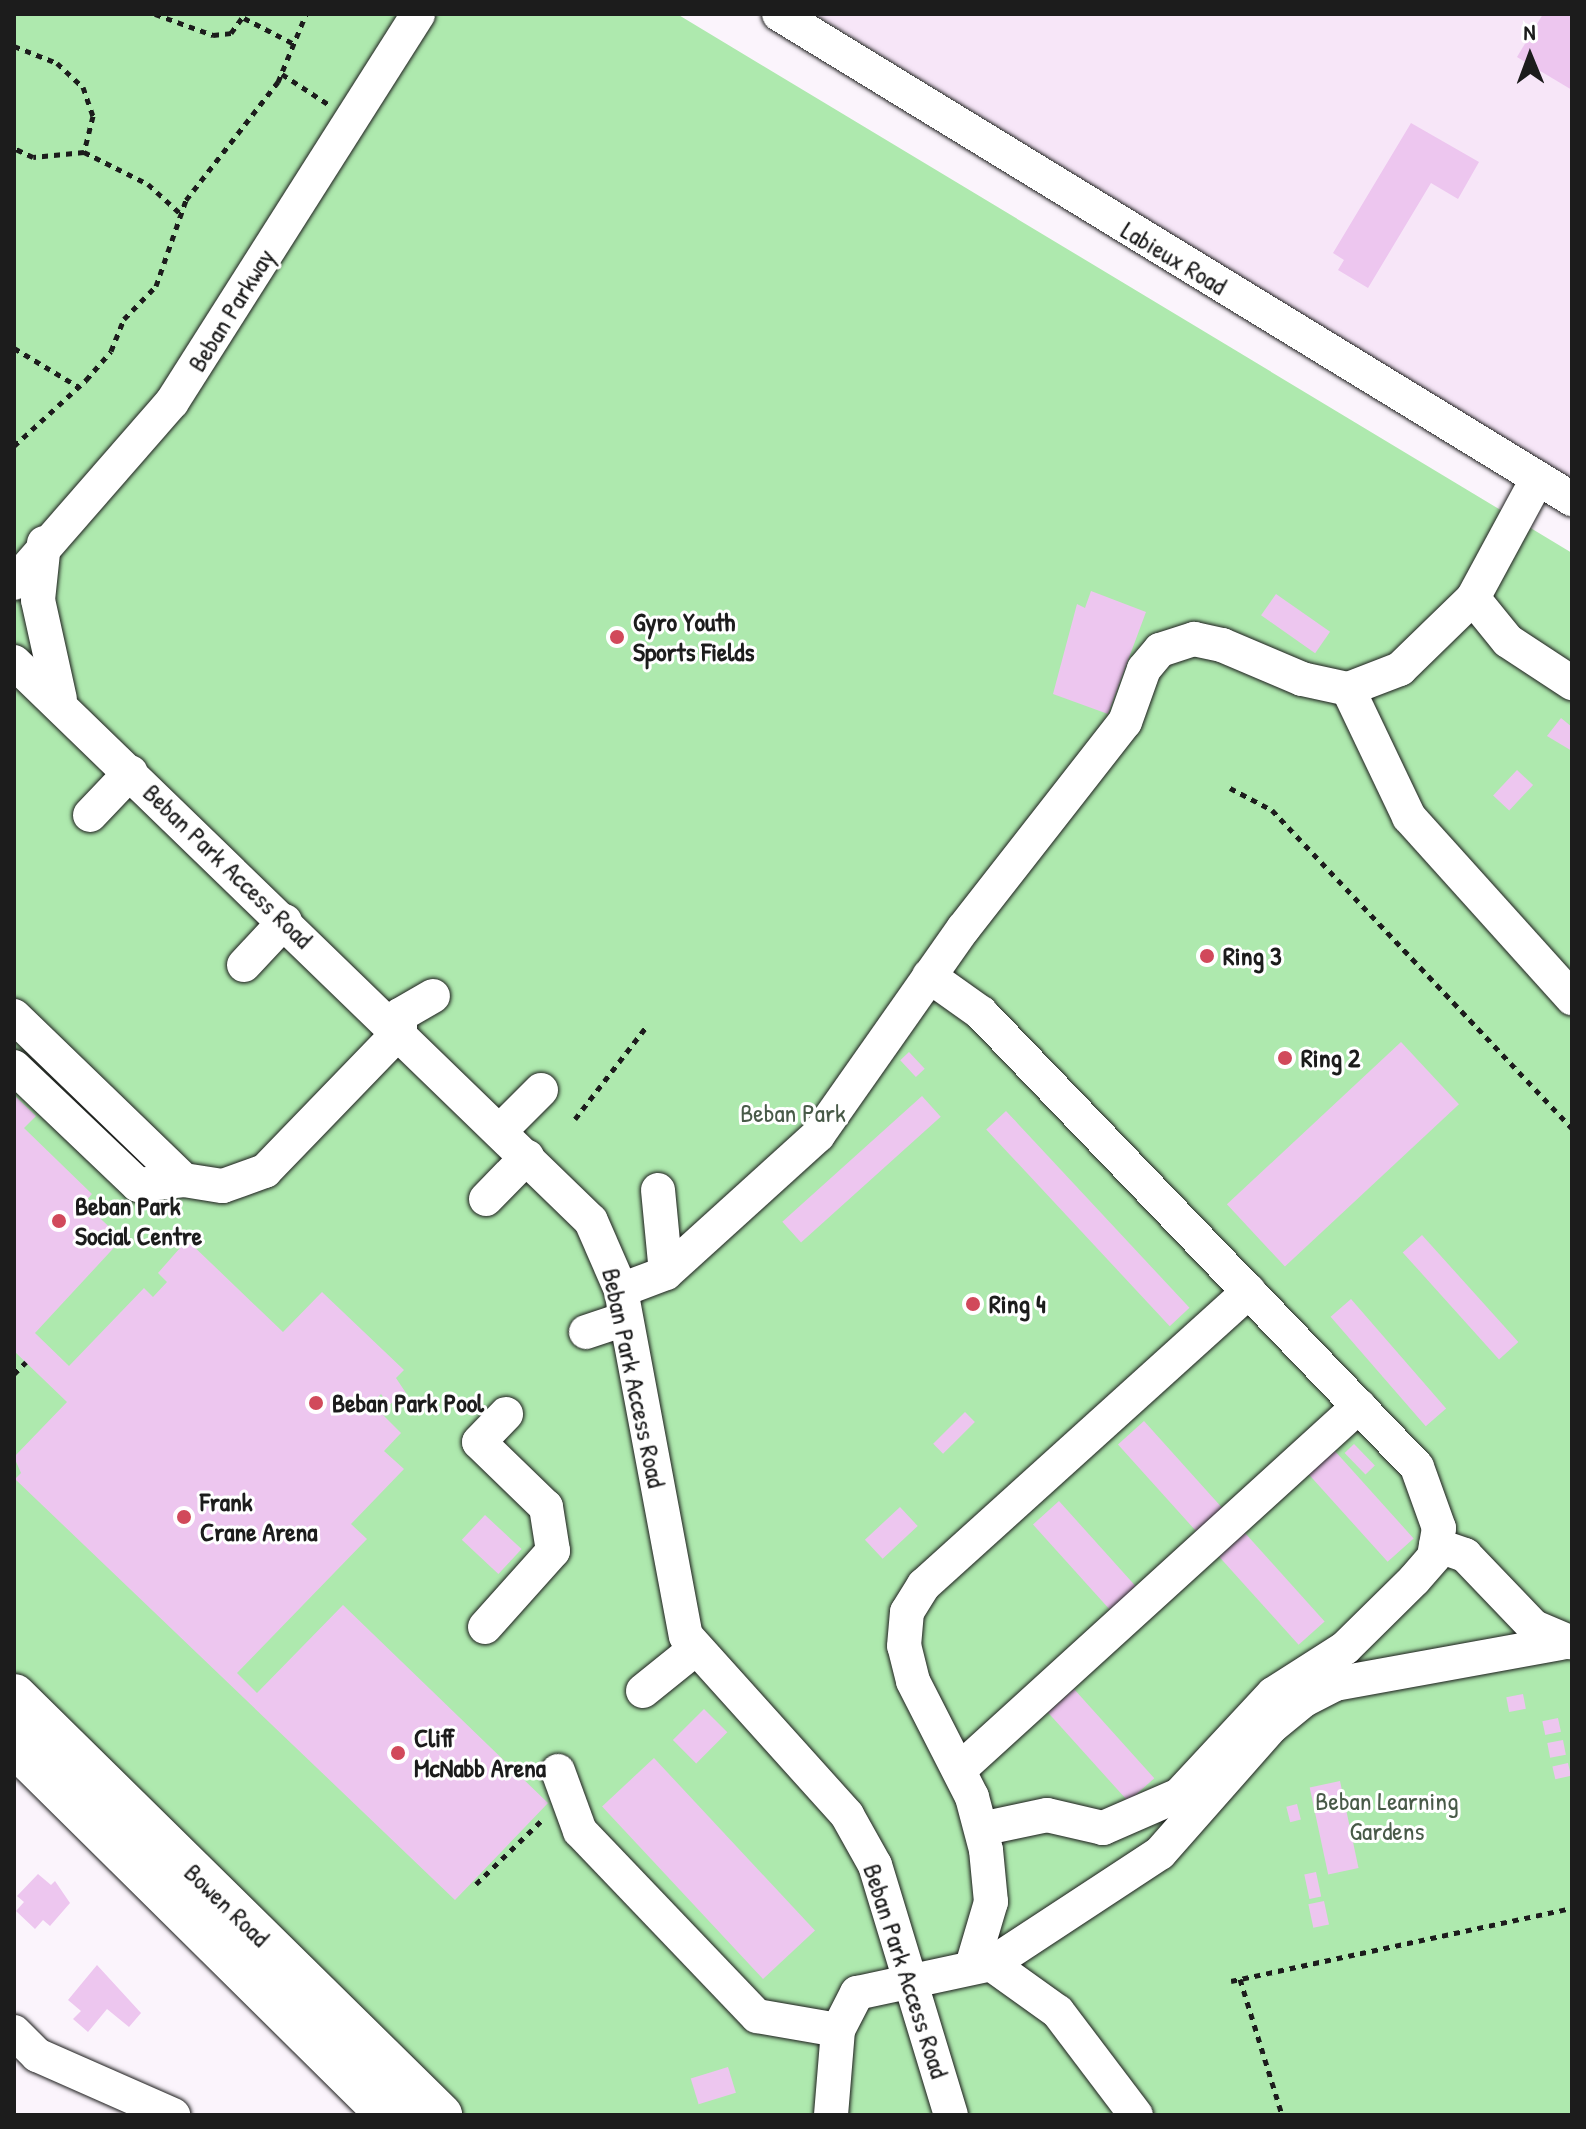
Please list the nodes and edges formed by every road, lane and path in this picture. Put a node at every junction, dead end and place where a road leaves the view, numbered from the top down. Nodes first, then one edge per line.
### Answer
1 (155, 14) edge
2 (306, 14) edge
3 (418, 14) edge
4 (779, 14) edge
5 (244, 16) edge
6 (296, 45) junction
7 (14, 46) edge
8 (282, 74) junction
9 (351, 119) junction
10 (14, 148) edge
11 (84, 152) junction
12 (181, 214) junction
13 (14, 348) edge
14 (79, 387) junction
15 (14, 446) edge
16 (1538, 478) junction
17 (1572, 499) edge
18 (44, 543) junction
19 (14, 583) edge
20 (1473, 598) junction
21 (14, 662) edge
22 (1572, 683) edge
23 (1348, 689) junction
24 (62, 704) junction
25 (131, 772) junction
26 (1230, 788) dead end
27 (90, 815) dead end
28 (285, 921) junction
29 (244, 965) dead end
30 (929, 976) junction
31 (433, 996) dead end
32 (1572, 998) edge
33 (14, 1016) edge
34 (647, 1026) dead end
35 (400, 1031) junction
36 (14, 1067) edge
37 (541, 1090) dead end
38 (575, 1119) dead end
39 (1572, 1128) edge
40 (500, 1131) junction
41 (527, 1157) junction
42 (184, 1180) junction
43 (658, 1190) dead end
44 (486, 1199) dead end
45 (666, 1273) junction
46 (1249, 1291) junction
47 (623, 1305) junction
48 (586, 1332) dead end
49 (26, 1362) dead end
50 (14, 1374) edge
51 (1359, 1406) junction
52 (506, 1414) dead end
53 (1436, 1545) junction
54 (485, 1627) dead end
55 (1566, 1642) edge
56 (695, 1649) junction
57 (643, 1691) dead end
58 (14, 1696) edge
59 (14, 1744) edge
60 (959, 1770) junction
61 (558, 1771) dead end
62 (556, 1806) dead end
63 (981, 1829) junction
64 (476, 1884) dead end
65 (1572, 1908) edge
66 (982, 1965) junction
67 (913, 1975) junction
68 (1240, 1979) junction
69 (1231, 1981) dead end
70 (838, 2030) junction
71 (14, 2032) edge
72 (173, 2115) edge
73 (389, 2115) edge
74 (440, 2115) edge
75 (831, 2115) edge
76 (951, 2115) edge
77 (1136, 2115) edge
78 (1282, 2115) edge

1 - 5 path
2 - 6 path
3 - 9 street, Beban Parkway
4 - 16 street, Labieux Road
5 - 6 path
6 - 8 path
7 - 11 path
8 - 9 path
8 - 12 path
9 - 18 street, Beban Parkway
10 - 11 path
11 - 12 path
12 - 14 path
13 - 14 path
14 - 15 path
16 - 17 street, Labieux Road
16 - 20 street
18 - 19 street, Beban Parkway
18 - 24 street
20 - 22 street
20 - 23 street
21 - 24 street, Beban Park Access Road
23 - 30 street
23 - 32 street
24 - 25 street, Beban Park Access Road
25 - 27 street
25 - 28 street, Beban Park Access Road
26 - 39 path
28 - 29 street
28 - 35 street, Beban Park Access Road
30 - 45 street
30 - 46 street
31 - 35 street
33 - 42 street
34 - 38 path
35 - 40 street, Beban Park Access Road
35 - 42 street
36 - 42 street
37 - 40 street
40 - 41 street, Beban Park Access Road
41 - 44 street
41 - 47 street, Beban Park Access Road
43 - 45 street
45 - 47 street
46 - 51 street
46 - 60 street
47 - 48 street
47 - 56 street, Beban Park Access Road
49 - 50 path
51 - 53 street
51 - 60 street
52 - 54 street
53 - 55 street
53 - 63 street
55 - 66 street
56 - 57 street
56 - 67 street, Beban Park Access Road
58 - 74 main road, Bowen Road
59 - 73 main road, Bowen Road
60 - 63 street
61 - 70 street
62 - 64 path
63 - 66 street
65 - 68 path
66 - 67 street
66 - 77 street
67 - 70 street
67 - 76 street, Beban Park Access Road
68 - 69 path
68 - 78 path
70 - 75 street
71 - 72 street

